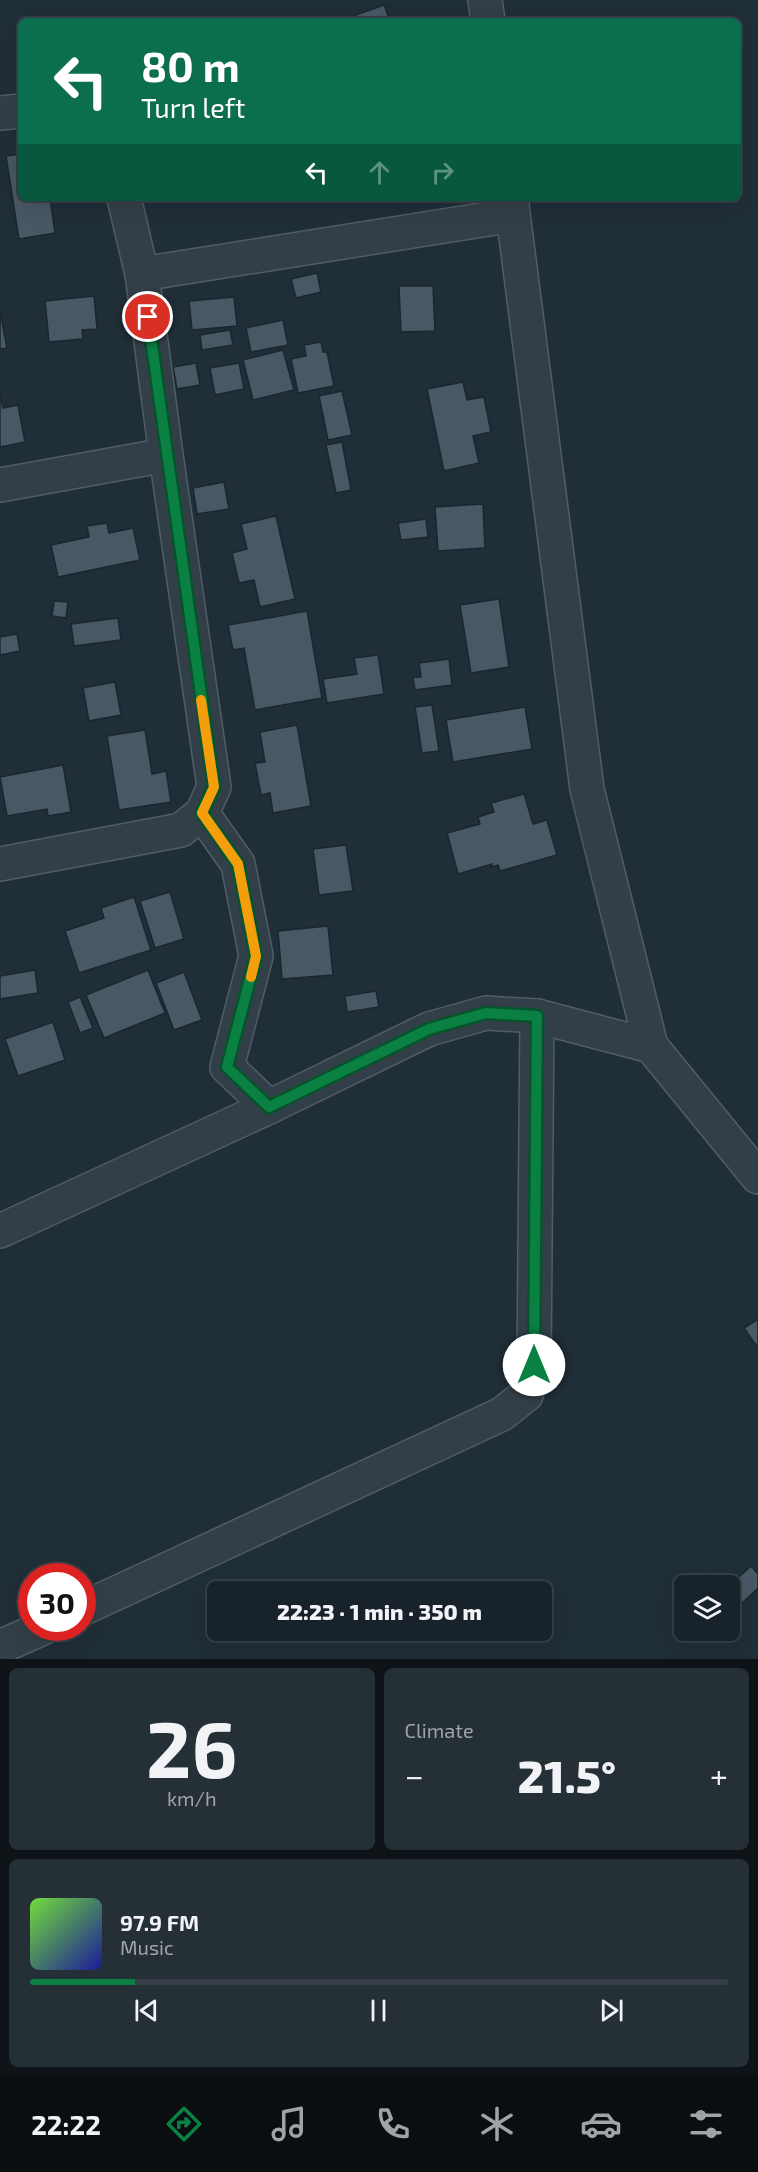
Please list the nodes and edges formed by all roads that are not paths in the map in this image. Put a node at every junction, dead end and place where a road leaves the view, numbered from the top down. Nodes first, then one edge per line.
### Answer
1 (485, 0) edge
2 (488, 18) edge
3 (18, 111) edge
4 (0, 113) edge
5 (125, 201) edge
6 (512, 206) edge
7 (142, 274) junction
8 (166, 455) junction
9 (0, 485) edge
10 (202, 813) junction
11 (0, 864) edge
12 (537, 1016) junction
13 (651, 1046) junction
14 (269, 1107) junction
15 (758, 1177) edge
16 (0, 1231) edge
17 (96, 1602) edge
18 (18, 1639) edge
19 (0, 1647) edge

1 - 2 street
3 - 4 street
5 - 7 street
6 - 7 street
6 - 13 street
7 - 8 street
8 - 9 street
8 - 10 street
10 - 11 street
10 - 14 street
12 - 13 street
12 - 14 street
12 - 17 street
13 - 15 street
14 - 16 street
18 - 19 street

